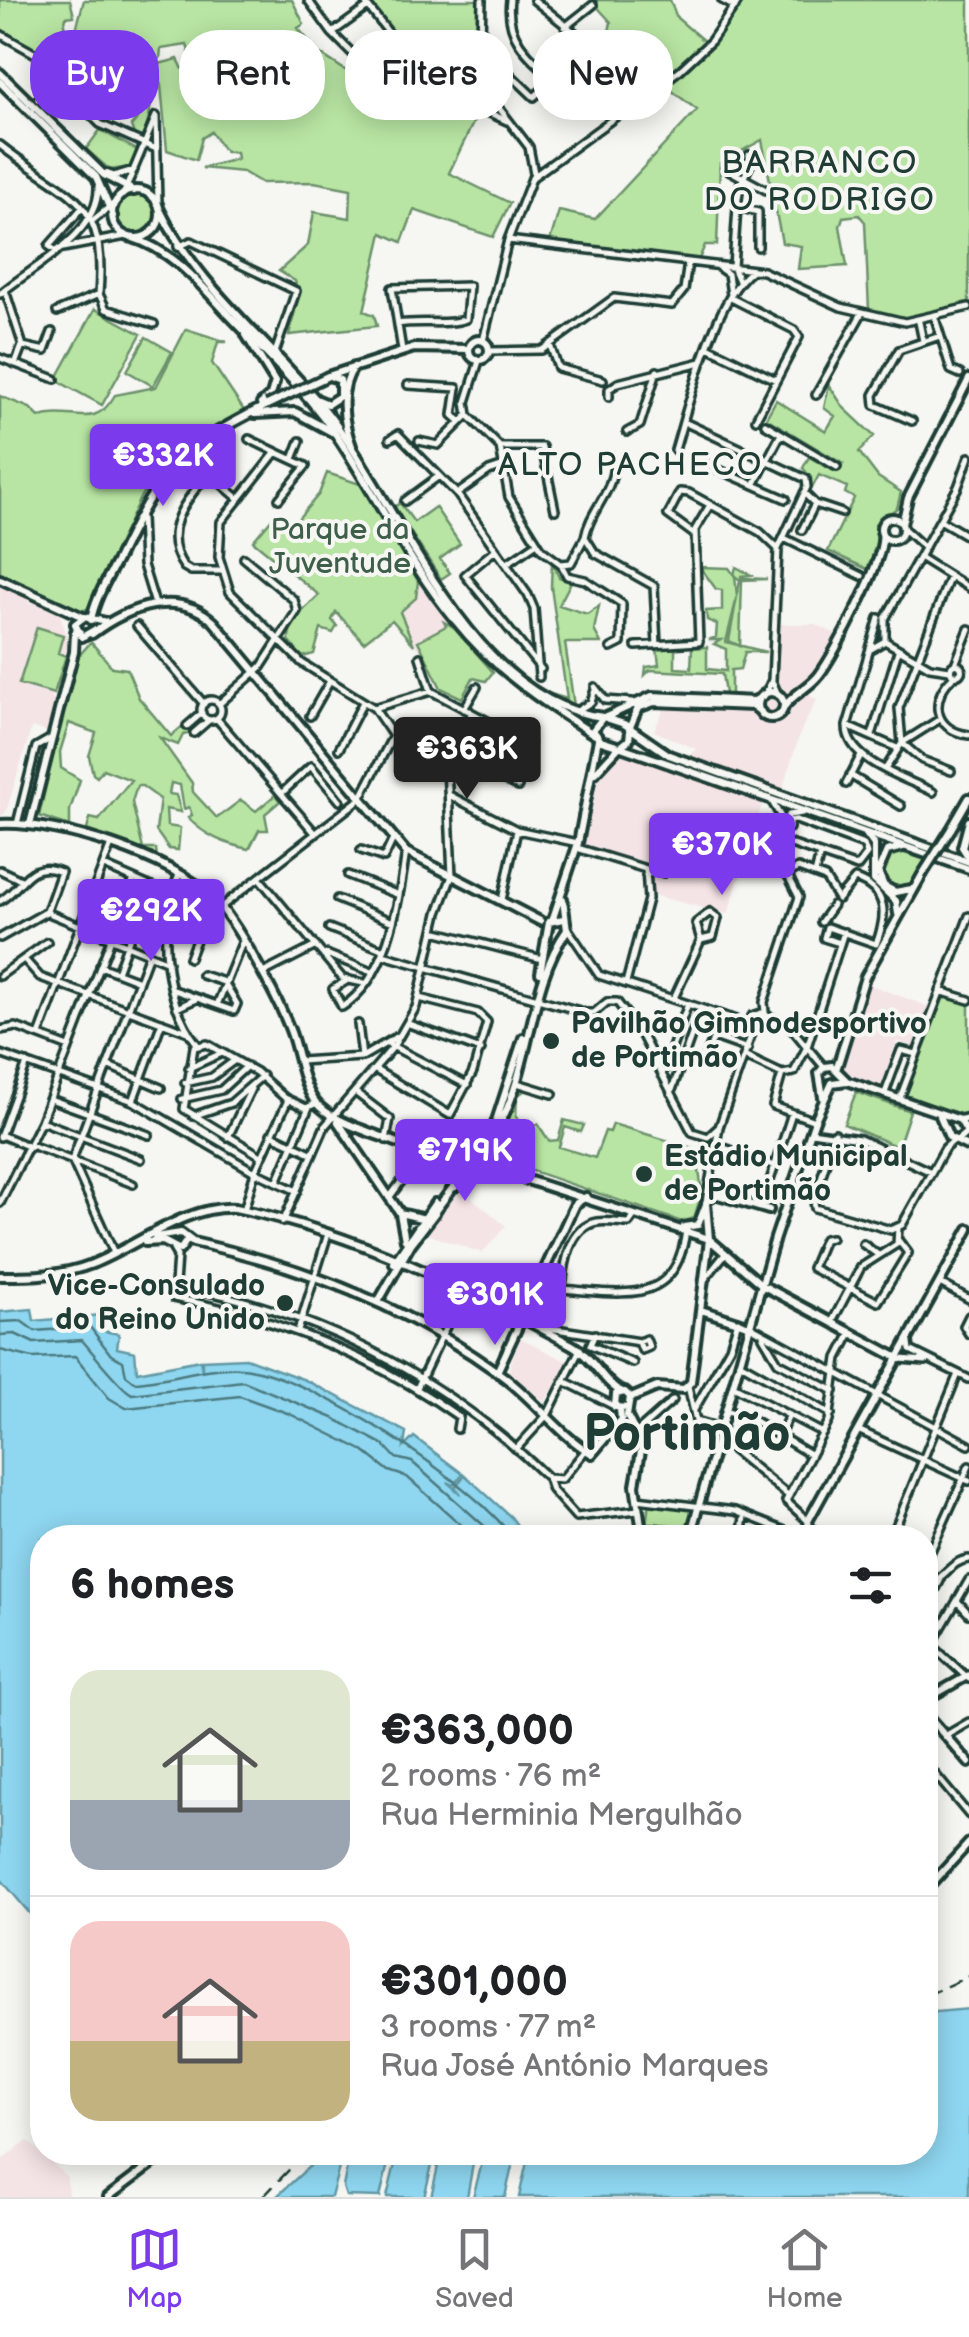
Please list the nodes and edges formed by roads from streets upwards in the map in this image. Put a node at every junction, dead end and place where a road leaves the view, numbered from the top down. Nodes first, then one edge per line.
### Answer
1 (308, 0) edge
2 (363, 0) edge
3 (482, 0) edge
4 (510, 0) edge
5 (534, 0) edge
6 (722, 0) edge
7 (737, 4) edge
8 (593, 6) dead end
9 (368, 8) junction
10 (566, 27) junction
11 (386, 30) edge
12 (480, 30) edge
13 (570, 30) edge
14 (332, 33) junction
15 (0, 34) edge
16 (345, 46) edge
17 (30, 52) edge
18 (533, 58) edge
19 (0, 73) edge
20 (513, 77) edge
21 (0, 82) edge
22 (533, 96) edge
23 (96, 120) edge
24 (507, 120) edge
25 (511, 122) joint
26 (0, 145) edge
27 (145, 147) junction
28 (154, 148) junction
29 (749, 155) dead end
30 (139, 164) junction
31 (93, 168) junction
32 (725, 168) dead end
33 (534, 177) junction
34 (743, 178) junction
35 (766, 190) dead end
36 (122, 196) junction
37 (158, 206) junction
38 (737, 207) junction
39 (82, 208) junction
40 (93, 218) junction
41 (128, 236) junction
42 (100, 238) junction
43 (508, 240) junction
44 (178, 247) junction
45 (758, 247) dead end
46 (55, 250) junction
47 (688, 262) junction
48 (716, 266) junction
49 (736, 269) junction
50 (753, 270) junction
51 (730, 280) junction
52 (739, 284) junction
53 (469, 286) junction
54 (478, 287) dead end
55 (2, 292) edge
56 (99, 294) junction
57 (731, 298) junction
58 (969, 308) edge
59 (57, 312) dead end
60 (862, 313) junction
61 (934, 318) junction
62 (920, 322) junction
63 (154, 324) dead end
64 (398, 324) junction
65 (239, 325) junction
66 (52, 332) dead end
67 (940, 336) junction
68 (482, 341) junction
69 (923, 341) junction
70 (550, 345) junction
71 (22, 346) junction
72 (708, 347) junction
73 (402, 350) junction
74 (468, 350) junction
75 (489, 351) junction
76 (274, 353) junction
77 (0, 358) edge
78 (479, 361) junction
79 (362, 362) junction
80 (702, 362) junction
81 (15, 364) junction
82 (657, 372) junction
83 (960, 374) dead end
84 (328, 376) junction
85 (56, 379) dead end
86 (969, 379) edge
87 (604, 380) dead end
88 (776, 380) junction
89 (408, 385) dead end
90 (816, 395) dead end
91 (610, 397) dead end
92 (315, 398) junction
93 (468, 415) junction
94 (244, 416) junction
95 (756, 419) dead end
96 (912, 421) dead end
97 (461, 422) junction
98 (684, 422) junction
99 (765, 424) dead end
100 (627, 432) dead end
101 (781, 434) junction
102 (338, 437) junction
103 (248, 439) dead end
104 (390, 439) dead end
105 (300, 441) dead end
106 (420, 441) dead end
107 (500, 447) junction
108 (675, 450) dead end
109 (184, 452) junction
110 (276, 452) junction
111 (357, 456) junction
112 (969, 457) edge
113 (293, 459) junction
114 (768, 459) junction
115 (696, 460) dead end
116 (614, 465) dead end
117 (837, 466) dead end
118 (967, 466) edge
119 (502, 467) junction
120 (206, 476) junction
121 (439, 476) junction
122 (754, 485) junction
123 (458, 494) junction
124 (804, 494) junction
125 (238, 498) junction
126 (908, 498) junction
127 (280, 499) dead end
128 (786, 499) dead end
129 (405, 501) dead end
130 (710, 504) junction
131 (815, 504) junction
132 (142, 509) junction
133 (555, 510) dead end
134 (842, 513) dead end
135 (886, 520) junction
136 (940, 520) junction
137 (903, 526) junction
138 (802, 530) dead end
139 (882, 533) junction
140 (695, 535) junction
141 (586, 536) junction
142 (783, 537) junction
143 (969, 537) edge
144 (910, 538) junction
145 (896, 539) junction
146 (537, 543) junction
147 (925, 548) junction
148 (778, 549) junction
149 (495, 550) junction
150 (595, 553) junction
151 (880, 554) junction
152 (920, 557) junction
153 (244, 558) dead end
154 (571, 563) junction
155 (506, 564) junction
156 (561, 564) junction
157 (222, 571) junction
158 (862, 576) dead end
159 (950, 576) junction
160 (0, 579) edge
161 (969, 588) edge
162 (155, 604) junction
163 (68, 610) junction
164 (879, 618) dead end
165 (88, 619) junction
166 (107, 622) junction
167 (137, 626) dead end
168 (75, 628) junction
169 (969, 630) edge
170 (90, 635) junction
171 (280, 639) junction
172 (884, 641) junction
173 (657, 644) junction
174 (636, 646) dead end
175 (611, 648) dead end
176 (869, 651) junction
177 (898, 651) junction
178 (74, 652) junction
179 (420, 657) dead end
180 (917, 661) junction
181 (541, 669) junction
182 (955, 670) junction
183 (254, 674) junction
184 (969, 674) edge
185 (539, 678) dead end
186 (772, 680) junction
187 (330, 681) junction
188 (477, 687) dead end
189 (807, 687) junction
190 (431, 692) junction
191 (764, 695) junction
192 (779, 695) junction
193 (363, 702) junction
194 (632, 702) junction
195 (204, 704) junction
196 (219, 704) junction
197 (784, 707) junction
198 (374, 708) junction
199 (467, 710) junction
200 (574, 712) junction
201 (761, 712) junction
202 (202, 713) junction
203 (310, 716) dead end
204 (604, 717) junction
205 (213, 719) junction
206 (940, 720) junction
207 (187, 726) dead end
208 (847, 726) junction
209 (630, 730) junction
210 (194, 733) dead end
211 (872, 735) junction
212 (969, 735) edge
213 (393, 736) junction
214 (596, 737) junction
215 (50, 738) junction
216 (529, 742) dead end
217 (899, 746) junction
218 (620, 747) junction
219 (340, 749) dead end
220 (635, 750) junction
221 (861, 755) junction
222 (607, 756) junction
223 (450, 764) junction
224 (886, 768) junction
225 (951, 771) dead end
226 (850, 775) junction
227 (592, 779) junction
228 (846, 784) dead end
229 (518, 787) dead end
230 (282, 792) junction
231 (932, 792) dead end
232 (449, 796) junction
233 (765, 796) junction
234 (969, 798) edge
235 (360, 799) junction
236 (340, 801) dead end
237 (901, 806) dead end
238 (818, 814) junction
239 (969, 821) edge
240 (0, 824) edge
241 (17, 824) junction
242 (30, 824) junction
243 (785, 827) junction
244 (857, 828) junction
245 (516, 830) junction
246 (316, 834) junction
247 (394, 838) junction
248 (782, 840) junction
249 (578, 845) junction
250 (110, 847) junction
251 (361, 850) dead end
252 (406, 852) junction
253 (924, 852) junction
254 (820, 854) junction
255 (969, 863) edge
256 (103, 866) junction
257 (0, 870) edge
258 (664, 873) dead end
259 (815, 874) junction
260 (179, 875) junction
261 (348, 875) dead end
262 (646, 875) junction
263 (787, 875) junction
264 (452, 876) junction
265 (134, 878) junction
266 (259, 878) junction
267 (21, 880) junction
268 (504, 880) junction
269 (916, 884) junction
270 (150, 886) junction
271 (487, 892) junction
272 (170, 895) junction
273 (399, 895) junction
274 (337, 899) dead end
275 (563, 899) junction
276 (825, 900) dead end
277 (0, 901) edge
278 (835, 902) junction
279 (504, 904) junction
280 (221, 907) junction
281 (168, 910) junction
282 (46, 912) junction
283 (969, 916) edge
284 (898, 917) junction
285 (552, 919) junction
286 (563, 919) junction
287 (540, 921) junction
288 (393, 922) junction
289 (821, 922) dead end
290 (81, 926) junction
291 (329, 928) dead end
292 (567, 928) junction
293 (548, 930) junction
294 (434, 931) junction
295 (844, 932) junction
296 (560, 937) junction
297 (575, 937) junction
298 (0, 938) edge
299 (111, 938) junction
300 (701, 940) junction
301 (47, 942) dead end
302 (242, 943) junction
303 (840, 943) junction
304 (127, 945) junction
305 (316, 946) junction
306 (383, 952) junction
307 (149, 954) junction
308 (24, 958) junction
309 (189, 958) dead end
310 (544, 960) junction
311 (168, 962) junction
312 (100, 966) junction
313 (426, 967) junction
314 (118, 972) junction
315 (372, 972) junction
316 (202, 975) dead end
317 (261, 975) junction
318 (0, 976) edge
319 (138, 981) junction
320 (346, 981) junction
321 (224, 982) junction
322 (364, 983) junction
323 (626, 984) junction
324 (60, 985) junction
325 (174, 990) junction
326 (940, 992) junction
327 (88, 996) junction
328 (419, 998) junction
329 (536, 998) junction
330 (196, 999) junction
331 (674, 999) junction
332 (969, 1000) edge
333 (764, 1002) junction
334 (688, 1004) junction
335 (216, 1005) junction
336 (178, 1008) junction
337 (702, 1008) junction
338 (128, 1010) junction
339 (754, 1013) junction
340 (766, 1014) junction
341 (728, 1018) junction
342 (162, 1022) junction
343 (358, 1024) dead end
344 (408, 1024) junction
345 (789, 1025) junction
346 (753, 1026) junction
347 (766, 1027) junction
348 (0, 1030) edge
349 (188, 1032) junction
350 (38, 1036) junction
351 (197, 1044) junction
352 (390, 1045) junction
353 (750, 1045) junction
354 (69, 1047) junction
355 (807, 1047) junction
356 (481, 1050) junction
357 (222, 1052) junction
358 (0, 1054) edge
359 (916, 1054) junction
360 (362, 1056) junction
361 (746, 1056) junction
362 (837, 1056) junction
363 (706, 1057) dead end
364 (236, 1060) junction
365 (300, 1061) junction
366 (27, 1063) junction
367 (107, 1066) junction
368 (246, 1066) junction
369 (825, 1067) junction
370 (188, 1068) junction
371 (374, 1069) junction
372 (836, 1071) junction
373 (662, 1074) junction
374 (782, 1074) junction
375 (60, 1075) junction
376 (262, 1076) junction
377 (140, 1079) junction
378 (848, 1081) junction
379 (514, 1082) junction
380 (822, 1082) junction
381 (834, 1082) junction
382 (185, 1083) junction
383 (467, 1085) junction
384 (252, 1086) junction
385 (99, 1088) junction
386 (162, 1088) dead end
387 (355, 1092) junction
388 (671, 1093) junction
389 (885, 1093) junction
390 (552, 1094) dead end
391 (823, 1098) junction
392 (900, 1098) junction
393 (50, 1099) junction
394 (182, 1099) junction
395 (288, 1100) junction
396 (134, 1101) junction
397 (765, 1104) dead end
398 (312, 1106) junction
399 (772, 1106) junction
400 (931, 1110) junction
401 (90, 1113) junction
402 (792, 1113) junction
403 (193, 1116) junction
404 (335, 1119) junction
405 (963, 1119) edge
406 (814, 1121) junction
407 (41, 1122) junction
408 (719, 1127) junction
409 (947, 1131) junction
410 (363, 1132) junction
411 (811, 1132) junction
412 (835, 1133) junction
413 (272, 1134) junction
414 (494, 1135) junction
415 (0, 1136) edge
416 (149, 1136) dead end
417 (228, 1136) junction
418 (81, 1137) junction
419 (386, 1140) junction
420 (956, 1140) junction
421 (293, 1144) junction
422 (715, 1144) junction
423 (352, 1145) junction
424 (31, 1146) junction
425 (969, 1147) edge
426 (945, 1148) junction
427 (314, 1154) junction
428 (261, 1156) junction
429 (480, 1158) junction
430 (141, 1159) dead end
431 (418, 1159) dead end
432 (72, 1160) junction
433 (774, 1166) junction
434 (491, 1167) junction
435 (516, 1171) junction
436 (255, 1172) junction
437 (932, 1172) junction
438 (459, 1173) junction
439 (528, 1177) junction
440 (709, 1179) junction
441 (277, 1182) junction
442 (133, 1184) dead end
443 (793, 1188) junction
444 (566, 1190) junction
445 (297, 1191) junction
446 (724, 1196) junction
447 (586, 1197) junction
448 (388, 1198) junction
449 (1, 1200) edge
450 (706, 1203) junction
451 (765, 1209) junction
452 (244, 1210) junction
453 (571, 1212) junction
454 (635, 1212) junction
455 (400, 1213) junction
456 (434, 1214) junction
457 (184, 1220) junction
458 (422, 1220) junction
459 (284, 1222) junction
460 (671, 1224) junction
461 (898, 1228) junction
462 (969, 1229) edge
463 (686, 1230) junction
464 (327, 1236) junction
465 (187, 1238) junction
466 (775, 1238) junction
467 (832, 1238) dead end
468 (709, 1239) junction
469 (144, 1240) junction
470 (898, 1240) junction
471 (173, 1241) junction
472 (405, 1242) junction
473 (862, 1244) dead end
474 (130, 1246) junction
475 (965, 1246) edge
476 (868, 1250) junction
477 (726, 1252) junction
478 (115, 1254) junction
479 (770, 1254) junction
480 (877, 1254) junction
481 (400, 1258) junction
482 (865, 1263) junction
483 (743, 1266) junction
484 (315, 1275) junction
485 (0, 1276) edge
486 (705, 1280) junction
487 (940, 1283) junction
488 (538, 1284) junction
489 (176, 1285) junction
490 (762, 1285) junction
491 (850, 1288) junction
492 (562, 1289) junction
493 (463, 1291) junction
494 (969, 1299) edge
495 (376, 1301) junction
496 (700, 1310) junction
497 (969, 1316) edge
498 (301, 1318) junction
499 (522, 1319) junction
500 (738, 1321) junction
501 (832, 1322) junction
502 (750, 1326) junction
503 (540, 1327) junction
504 (298, 1332) junction
505 (851, 1333) junction
506 (595, 1334) junction
507 (760, 1334) junction
508 (969, 1334) edge
509 (442, 1335) junction
510 (639, 1342) dead end
511 (909, 1342) junction
512 (580, 1349) junction
513 (922, 1356) junction
514 (900, 1359) junction
515 (739, 1362) junction
516 (934, 1362) junction
517 (633, 1363) dead end
518 (497, 1372) junction
519 (836, 1373) junction
520 (958, 1374) junction
521 (422, 1376) junction
522 (969, 1379) edge
523 (564, 1381) junction
524 (690, 1382) junction
525 (732, 1386) junction
526 (416, 1389) junction
527 (621, 1391) junction
528 (834, 1391) junction
529 (880, 1396) junction
530 (631, 1398) junction
531 (673, 1400) dead end
532 (621, 1408) junction
533 (694, 1410) junction
534 (725, 1412) junction
535 (548, 1414) junction
536 (831, 1414) junction
537 (790, 1415) junction
538 (934, 1426) junction
539 (720, 1428) junction
540 (457, 1429) dead end
541 (860, 1431) junction
542 (637, 1432) junction
543 (823, 1433) junction
544 (779, 1436) junction
545 (718, 1438) junction
546 (969, 1445) edge
547 (515, 1446) junction
548 (589, 1452) junction
549 (811, 1455) junction
550 (920, 1458) junction
551 (969, 1466) edge
552 (548, 1478) junction
553 (966, 1479) edge
554 (789, 1496) junction
555 (637, 1500) junction
556 (699, 1504) junction
557 (638, 1510) junction
558 (744, 1517) junction
559 (808, 1524) joint
560 (640, 1525) edge
561 (693, 1525) edge
562 (743, 1525) edge
563 (776, 1525) edge
564 (895, 1525) edge
565 (938, 1537) edge
566 (969, 1558) edge
567 (942, 1578) junction
568 (938, 1580) edge
569 (969, 1580) edge
570 (938, 1585) edge
571 (958, 1602) junction
572 (969, 1614) edge
573 (938, 1634) edge
574 (938, 1650) edge
575 (968, 1677) edge
576 (938, 1693) edge
577 (969, 1722) edge
578 (938, 1728) edge
579 (945, 1736) junction
580 (969, 1764) edge
581 (938, 1778) edge
582 (969, 1815) edge
583 (969, 1842) edge
584 (938, 1877) edge
585 (151, 2165) edge
586 (108, 2197) edge

1 - 14 street
2 - 9 street
3 - 12 street
4 - 18 street
5 - 10 street
6 - 7 street
7 - 33 street
8 - 10 street
9 - 11 street
9 - 14 street
10 - 13 street
14 - 16 street
15 - 17 street
19 - 31 street
20 - 22 street
21 - 31 street
23 - 27 street
24 - 25 street
25 - 33 street
26 - 39 street
27 - 28 street
27 - 28 street
27 - 30 street
28 - 37 street
29 - 34 street
30 - 31 street
30 - 36 street
31 - 36 street
31 - 36 street
31 - 40 street
32 - 34 street
33 - 43 street
34 - 35 street
34 - 38 street
36 - 37 street
36 - 40 street
36 - 41 street
37 - 41 street
37 - 44 street
38 - 45 street
38 - 49 street
39 - 40 street
39 - 46 street
40 - 42 street
40 - 46 street
41 - 42 street
41 - 65 street
42 - 46 street
42 - 56 street
43 - 47 street
43 - 68 street
44 - 76 street
44 - 76 street
46 - 55 street
47 - 48 street
47 - 70 street
48 - 49 street
48 - 51 street
49 - 50 street
49 - 51 street
49 - 52 street
50 - 52 street
50 - 60 street
51 - 57 street
52 - 57 street
53 - 54 street
53 - 64 street
53 - 64 street
55 - 71 street
56 - 59 street
56 - 63 street
57 - 72 street
57 - 88 street
58 - 61 street
60 - 62 street
60 - 90 street
61 - 62 street
61 - 67 street
62 - 69 street
64 - 73 street
65 - 94 street
65 - 102 street
66 - 71 street
67 - 69 street
67 - 83 street
68 - 74 street
68 - 75 street
69 - 96 street
70 - 75 street
70 - 87 street
71 - 81 street
72 - 80 street
72 - 88 street
73 - 74 street
73 - 79 street
74 - 78 street
75 - 78 street
76 - 92 street
77 - 81 street
78 - 93 street
79 - 84 street
79 - 111 street
80 - 82 street
80 - 98 street
81 - 85 street
82 - 91 street
82 - 100 street
84 - 92 street
84 - 94 street, bridge
86 - 126 street
88 - 95 street
89 - 97 street
92 - 111 street
93 - 97 street
93 - 107 street
94 - 102 street
94 - 109 street
97 - 106 street
98 - 108 street
98 - 114 street
99 - 101 street
101 - 114 street
101 - 117 street
102 - 214 street
103 - 110 street
104 - 121 street
105 - 113 street
107 - 119 street
107 - 133 street
109 - 120 street
109 - 132 street
110 - 113 street
110 - 125 street
111 - 200 street
112 - 118 street
113 - 127 street
114 - 122 street
114 - 124 street
115 - 122 street
116 - 141 street
118 - 136 street
119 - 123 street
119 - 146 street
120 - 125 street
120 - 157 street
121 - 123 street
121 - 129 street
122 - 128 street
123 - 149 street
124 - 131 street
124 - 142 street
125 - 157 street
126 - 135 street
126 - 137 street
130 - 140 street
130 - 140 street
130 - 148 street
131 - 134 street
131 - 138 street
132 - 162 street
132 - 165 street
135 - 137 street
135 - 139 street
136 - 143 street
136 - 147 street
137 - 144 street
137 - 145 street
139 - 145 street
139 - 151 street
140 - 173 street
141 - 150 street
141 - 154 street
142 - 148 street
142 - 158 street
144 - 145 street
144 - 147 street
145 - 151 street
146 - 155 street
146 - 156 street
147 - 152 street
148 - 186 street
149 - 155 street
149 - 181 street
150 - 154 street
150 - 173 street
151 - 189 street
152 - 159 street
152 - 172 street
153 - 171 street
154 - 156 street
155 - 181 street
156 - 175 street
157 - 171 street
159 - 161 street
159 - 180 street
160 - 163 street
162 - 166 street
162 - 183 street
163 - 165 street
163 - 168 street
164 - 176 street
165 - 166 street
165 - 168 street
165 - 170 street
166 - 170 street
167 - 195 street
168 - 170 street
168 - 178 street
169 - 182 street
170 - 178 street
171 - 183 street
171 - 187 street
172 - 176 street
172 - 177 street
173 - 174 street
176 - 208 street
177 - 180 street
177 - 211 street
178 - 215 street
179 - 190 street
180 - 182 street
180 - 217 street
181 - 185 street
182 - 184 street
182 - 206 street
183 - 196 street
183 - 235 street
186 - 191 street
186 - 192 street
187 - 193 street
187 - 203 street
188 - 199 street
189 - 192 street
189 - 197 street
190 - 198 street
190 - 199 street
191 - 192 street
191 - 194 street
191 - 201 street
192 - 197 street
193 - 198 street
193 - 219 street
194 - 200 street
194 - 204 street
195 - 196 street
195 - 202 street
196 - 205 street
197 - 201 street
198 - 213 street
199 - 216 street
199 - 223 street
200 - 204 street
201 - 209 street
202 - 205 street
202 - 207 street
204 - 209 street
204 - 214 street
205 - 210 street
205 - 230 street
206 - 212 street
206 - 217 street
208 - 211 street
208 - 221 street
209 - 218 street
209 - 255 street
211 - 217 street
213 - 223 street
213 - 235 street
214 - 218 street
214 - 227 street
215 - 241 street
215 - 242 street
217 - 224 street
217 - 225 street
218 - 220 street
218 - 222 street
220 - 222 street
220 - 233 street
221 - 224 street
221 - 226 street
222 - 227 street
223 - 229 street
223 - 232 street
224 - 231 street
226 - 228 street
226 - 237 street
227 - 249 street
230 - 236 street
230 - 246 street
232 - 245 street
232 - 264 street
233 - 238 street
233 - 243 street
234 - 269 street, bridge
235 - 246 street
235 - 247 street
238 - 243 street
238 - 244 street
239 - 255 street
240 - 241 street
241 - 242 street
242 - 250 street
243 - 248 street
243 - 254 street
244 - 253 street
244 - 284 street
245 - 249 street
245 - 268 street
246 - 266 street
247 - 251 street
247 - 252 street
248 - 254 street
248 - 263 street
249 - 262 street
249 - 275 street
250 - 256 street
250 - 260 street
252 - 264 street
252 - 273 street
253 - 255 street
253 - 269 street
254 - 259 street
256 - 265 street
256 - 290 street
257 - 267 street
258 - 262 street
259 - 263 street
259 - 278 street
260 - 272 street
260 - 280 street
261 - 273 street
262 - 323 street
263 - 333 street
264 - 271 street
264 - 294 street
265 - 270 street
265 - 299 street
266 - 280 street
266 - 305 street
267 - 277 street
267 - 282 street
268 - 271 street
268 - 279 street
269 - 284 street
270 - 272 street
270 - 304 street
271 - 279 street
272 - 281 street
273 - 288 street
274 - 288 street
275 - 285 street
275 - 286 street
276 - 278 street
278 - 289 street
278 - 295 street
279 - 287 street
280 - 302 street
281 - 309 street
281 - 311 street
282 - 290 street
282 - 298 street
283 - 326 street
284 - 362 street
285 - 286 street
285 - 287 street
285 - 293 street
286 - 292 street
287 - 293 street
288 - 306 street
290 - 299 street
290 - 324 street
291 - 306 street
292 - 296 street
292 - 297 street
293 - 296 street
293 - 310 street
294 - 310 street
294 - 313 street
295 - 303 street
295 - 303 street
296 - 297 street
296 - 329 street
297 - 323 street
299 - 304 street
299 - 312 street
300 - 300 street
300 - 331 street
301 - 308 street
302 - 317 street
302 - 321 street
303 - 355 street
304 - 307 street
304 - 314 street
305 - 315 street
305 - 317 street
305 - 320 street
306 - 313 street
306 - 315 street
307 - 311 street
307 - 319 street
308 - 318 street
308 - 324 street
310 - 329 street
311 - 325 street
312 - 314 street
312 - 327 street
313 - 328 street
313 - 329 street
314 - 319 street
315 - 322 street
316 - 321 street
317 - 365 street
319 - 338 street
320 - 322 street
320 - 322 street
321 - 335 street
321 - 335 street
323 - 331 street
324 - 327 street
324 - 350 street
325 - 330 street
325 - 336 street
326 - 332 street
326 - 359 street
327 - 338 street
327 - 354 street
328 - 344 street
328 - 356 street
329 - 373 street
329 - 379 street
330 - 335 street
330 - 336 street
331 - 334 street
333 - 339 street
333 - 340 street
334 - 337 street
334 - 373 street
336 - 349 street
337 - 341 street
337 - 388 street
338 - 342 street
338 - 367 street
339 - 340 street
339 - 341 street
339 - 346 street
340 - 345 street
340 - 347 street
341 - 346 street
342 - 349 street
342 - 377 street
343 - 360 street
344 - 352 street
344 - 356 street
345 - 347 street
345 - 355 street
346 - 347 street
346 - 353 street
347 - 353 street
348 - 350 street
349 - 351 street
350 - 354 street
351 - 357 street
351 - 370 street
352 - 360 street
352 - 371 street
352 - 383 street
353 - 361 street
353 - 363 street
354 - 375 street
355 - 369 street
355 - 374 street
356 - 383 street
357 - 364 street
357 - 370 street
358 - 366 street
359 - 389 street
359 - 392 street
360 - 365 street
361 - 374 street
361 - 408 street
362 - 369 street
362 - 372 street
364 - 368 street
364 - 382 street
365 - 398 street
366 - 375 street
366 - 415 street
367 - 377 street
367 - 385 street
368 - 376 street
368 - 394 street
369 - 372 street
369 - 380 street
370 - 382 street
371 - 383 street
371 - 387 street
372 - 378 street
372 - 381 street
373 - 388 street
374 - 399 street
375 - 385 street
375 - 393 street
376 - 384 street
376 - 395 street
377 - 386 street
377 - 396 street
378 - 381 street
378 - 389 street
379 - 390 street
379 - 414 street
379 - 429 street
379 - 438 street
380 - 381 street
380 - 391 street
381 - 391 street
382 - 394 street
384 - 403 street
384 - 417 street
385 - 396 street
385 - 401 street
387 - 404 street
387 - 419 street
388 - 408 street
389 - 392 street
391 - 406 street
392 - 400 street
393 - 401 street
393 - 407 street
394 - 403 street
395 - 398 street
395 - 413 street
396 - 436 street
397 - 399 street
398 - 404 street
398 - 421 street
399 - 402 street
400 - 405 street
400 - 409 street
401 - 416 street
401 - 418 street
402 - 406 street
402 - 433 street
403 - 417 street
404 - 410 street
404 - 423 street
404 - 427 street
405 - 409 street
405 - 420 street
406 - 411 street
407 - 418 street
407 - 424 street
408 - 422 street
409 - 420 street
409 - 426 street
410 - 419 street
410 - 423 street
411 - 412 street
411 - 443 street
412 - 437 street
412 - 461 street
413 - 421 street
413 - 428 street
414 - 429 street
414 - 435 street
415 - 424 street
417 - 428 street
418 - 430 street
418 - 432 street
419 - 438 street
420 - 425 street
420 - 426 street
421 - 427 street
421 - 441 street
422 - 433 street
422 - 440 street
423 - 448 street
424 - 432 street
424 - 449 street
426 - 437 street
427 - 445 street
428 - 436 street
429 - 434 street
429 - 435 street
429 - 438 street
431 - 448 street
432 - 442 street
432 - 478 street
433 - 451 street
434 - 438 street
434 - 439 street
435 - 439 street
436 - 441 street
436 - 452 street
437 - 461 street
438 - 456 street
438 - 456 street
438 - 458 street
439 - 444 street
440 - 446 street
440 - 450 street
441 - 445 street
443 - 451 street
443 - 466 street
444 - 447 street
444 - 453 street
445 - 459 street
446 - 450 street
446 - 451 street
447 - 453 street
447 - 454 street
448 - 455 street
450 - 460 street
450 - 468 street
451 - 466 street
452 - 457 street
452 - 459 street
453 - 488 street
454 - 460 street
454 - 492 street
455 - 458 street
455 - 472 street
456 - 458 street
456 - 481 street
457 - 469 street
457 - 471 street
458 - 472 street
459 - 464 street
460 - 463 street
461 - 470 street
462 - 475 street
463 - 468 street
463 - 492 street
464 - 481 street
464 - 484 street
465 - 471 street
465 - 471 street
465 - 484 street
466 - 479 street
467 - 491 street
468 - 477 street
468 - 486 street
469 - 471 street
469 - 474 street
470 - 480 street
470 - 491 street
471 - 474 street
471 - 489 street
472 - 481 street
473 - 476 street
474 - 478 street
475 - 487 street
476 - 480 street
476 - 482 street
477 - 483 street
477 - 486 street
478 - 485 street
479 - 483 street
479 - 490 street
480 - 482 street
481 - 493 street
481 - 495 street
482 - 491 street
483 - 490 street
484 - 495 street
484 - 498 street
486 - 496 street
487 - 494 street
487 - 511 street
488 - 492 street
488 - 499 street
489 - 498 street
489 - 504 street
490 - 501 street
490 - 502 street
491 - 501 street
493 - 499 street
493 - 509 street
495 - 509 street
496 - 500 street
496 - 524 street
497 - 508 street
498 - 504 street
498 - 521 street
499 - 503 street
499 - 518 street
500 - 502 street
500 - 533 street
501 - 505 street
502 - 507 street
502 - 515 street
503 - 506 street
503 - 512 street
504 - 526 street
505 - 514 street
505 - 519 street
506 - 510 street
506 - 517 street
507 - 519 street
507 - 528 street
509 - 518 street
509 - 521 street
511 - 513 street
511 - 514 street
512 - 523 street
512 - 527 street
513 - 514 street
513 - 516 street
514 - 516 street
514 - 529 street
515 - 525 street
515 - 536 street
516 - 520 street
518 - 535 street
519 - 528 street
519 - 529 street
520 - 522 street
520 - 538 street
521 - 526 street
521 - 547 street
523 - 532 street
523 - 535 street
524 - 530 street
524 - 533 street
525 - 534 street
525 - 537 street
526 - 540 street
527 - 530 street
527 - 532 street
528 - 536 street
529 - 538 street
529 - 541 street
530 - 532 street
531 - 542 street
532 - 542 street
532 - 548 street
533 - 539 street
534 - 539 street
534 - 544 street
535 - 547 street
535 - 548 street
536 - 543 street
537 - 543 street
537 - 544 street
538 - 546 street
538 - 550 street
539 - 545 street
541 - 550 street
541 - 559 street
542 - 555 street
543 - 549 street
544 - 549 street
545 - 554 street
545 - 556 street
547 - 552 street
548 - 552 street
549 - 554 street
550 - 553 street
550 - 564 street
551 - 553 street
552 - 557 street
553 - 565 street
554 - 559 street
555 - 556 street
555 - 557 street
556 - 558 street
556 - 561 street
557 - 560 street
558 - 562 street
558 - 563 street
566 - 567 street
567 - 568 street
567 - 570 street
569 - 571 street
571 - 572 street
571 - 573 street
574 - 575 street
575 - 576 street
577 - 579 street
578 - 579 street
579 - 580 street
581 - 582 street
583 - 584 street
585 - 586 street

